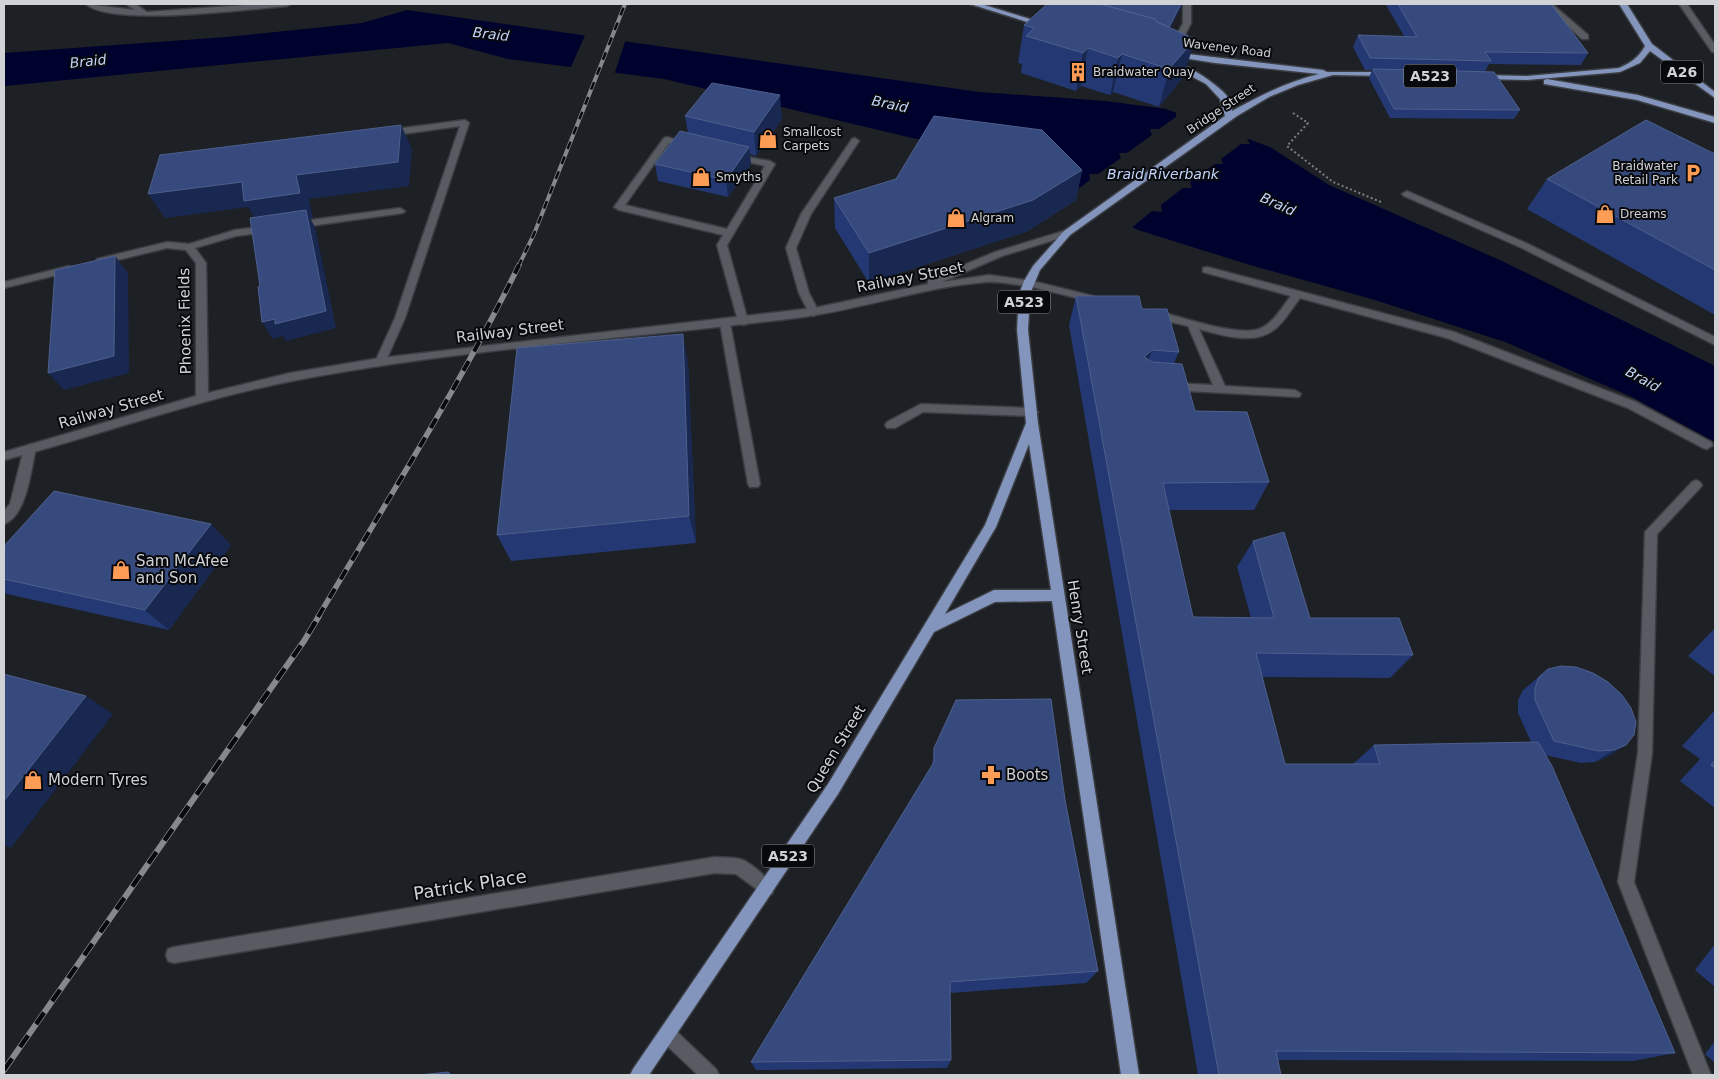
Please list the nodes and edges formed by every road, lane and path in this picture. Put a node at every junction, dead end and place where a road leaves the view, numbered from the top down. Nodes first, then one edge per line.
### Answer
1 (90, 4) edge
2 (130, 4) edge
3 (287, 4) edge
4 (974, 4) edge
5 (1187, 4) edge
6 (1548, 4) edge
7 (1622, 4) edge
8 (1683, 4) edge
9 (146, 14) junction
10 (1054, 27) edge
11 (1585, 37) dead end
12 (1649, 46) junction
13 (1715, 50) edge
14 (1161, 53) edge
15 (1169, 58) junction
16 (1333, 73) junction
17 (1399, 75) edge
18 (1468, 77) edge
19 (1527, 78) junction
20 (1715, 96) edge
21 (1230, 117) junction
22 (1715, 120) edge
23 (377, 135) edge
24 (855, 141) dead end
25 (695, 147) edge
26 (723, 153) edge
27 (1407, 194) dead end
28 (400, 211) dead end
29 (1098, 212) joint
30 (1067, 233) junction
31 (730, 234) junction
32 (189, 247) junction
33 (1207, 270) dead end
34 (1028, 283) junction
35 (4, 285) edge
36 (921, 288) junction
37 (1298, 294) junction
38 (1101, 301) edge
39 (814, 312) junction
40 (1147, 313) edge
41 (743, 321) junction
42 (725, 323) junction
43 (1193, 324) junction
44 (1715, 341) edge
45 (380, 362) junction
46 (1162, 386) edge
47 (1221, 390) junction
48 (1295, 394) dead end
49 (202, 398) junction
50 (1032, 418) junction
51 (891, 425) dead end
52 (1707, 444) dead end
53 (30, 448) junction
54 (4, 456) edge
55 (754, 484) dead end
56 (1696, 485) dead end
57 (4, 519) edge
58 (1058, 595) junction
59 (928, 630) junction
60 (766, 888) junction
61 (174, 955) dead end
62 (668, 1034) junction
63 (639, 1075) edge
64 (710, 1075) edge
65 (1130, 1075) edge
66 (1702, 1075) edge

1 - 9 street
2 - 9 street
3 - 9 street
4 - 10 main road
5 - 15 street
6 - 11 street
7 - 12 main road, A26
8 - 13 street
12 - 19 main road, A523
12 - 20 main road, A26
14 - 15 main road, Waveney Road / A523
15 - 16 main road, Waveney Road / A523
15 - 21 main road
16 - 17 main road, Bridge Street / A523
16 - 21 main road, Bridge Street / A523
18 - 19 main road, A523
19 - 22 main road, A523
21 - 29 main road, Bridge Street / A523
23 - 45 street
24 - 39 street
25 - 31 street
26 - 31 street
27 - 44 street
28 - 32 street, Phoenix Fields
29 - 30 main road, Henry Street / A523
30 - 34 main road, Henry Street / A523
30 - 36 street
31 - 41 street
32 - 35 street, Phoenix Fields
32 - 49 street, Phoenix Fields
33 - 37 street
34 - 36 street, Railway Street
34 - 38 street, Railway Street
34 - 50 main road, Henry Street / A523
36 - 39 street, Railway Street
37 - 43 street
37 - 52 street
39 - 41 street, Railway Street
40 - 43 street
41 - 42 street, Railway Street
42 - 45 street, Railway Street
42 - 55 street
43 - 47 street
45 - 49 street, Railway Street
46 - 47 street
47 - 48 street
49 - 53 street, Railway Street
50 - 51 street
50 - 58 main road, Henry Street / A523
50 - 59 main road, Queen Street / A523
53 - 54 street, Railway Street
53 - 57 street
56 - 66 street
58 - 59 main road
58 - 65 main road, Henry Street / A523
59 - 60 main road, Queen Street / A523
60 - 61 street, Patrick Place
60 - 62 main road, Queen Street / A523
62 - 63 main road, Queen Street / A523
62 - 64 street

